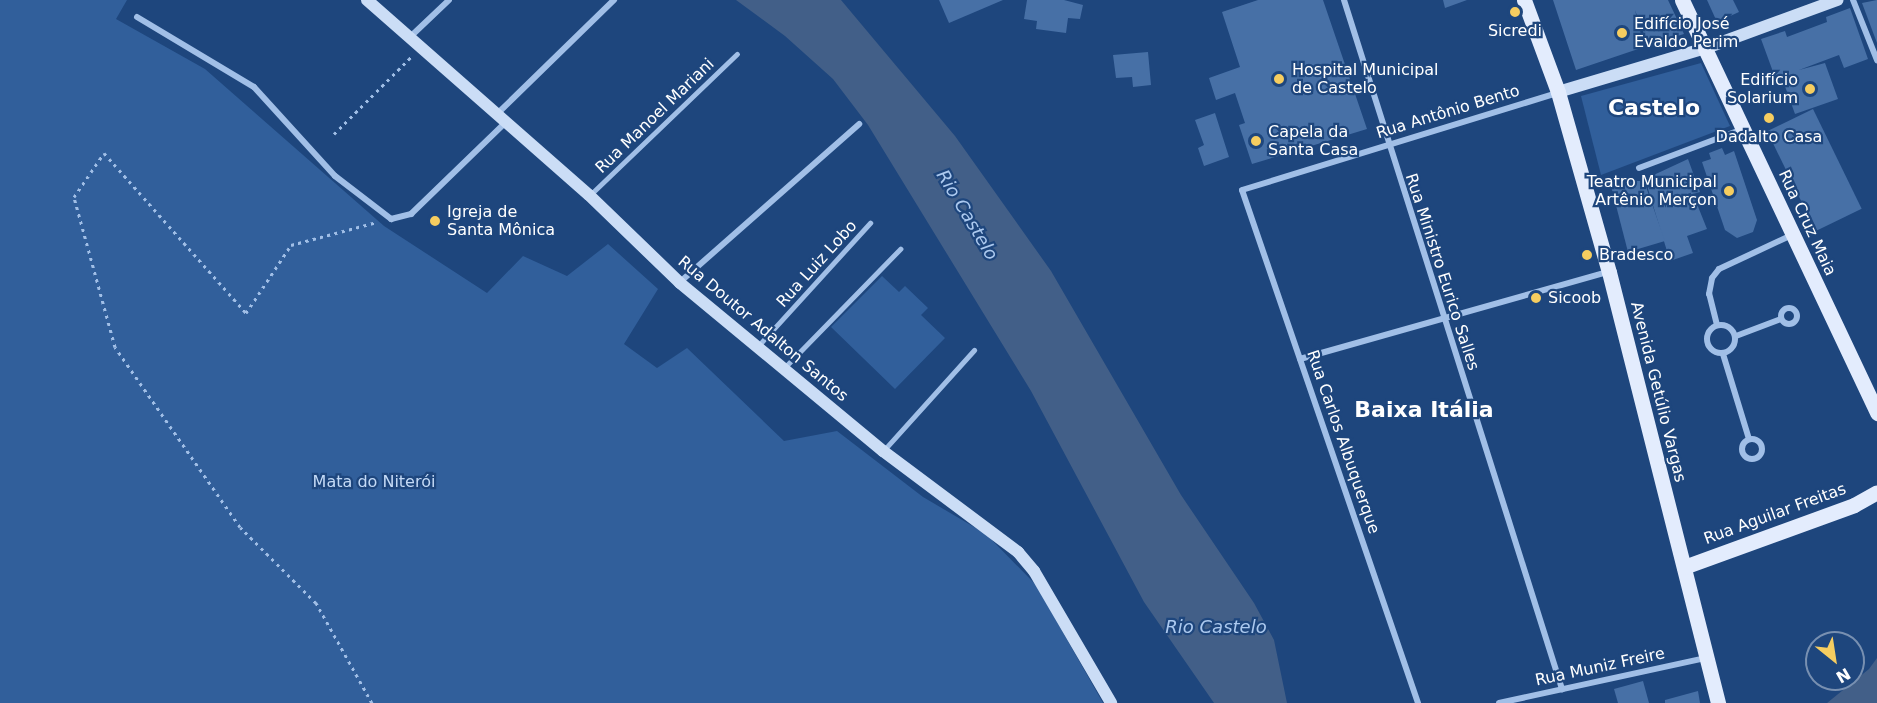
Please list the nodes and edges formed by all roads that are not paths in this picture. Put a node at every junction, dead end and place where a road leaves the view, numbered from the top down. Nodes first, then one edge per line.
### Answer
1 (367, 0) edge
2 (449, 0) edge
3 (614, 0) edge
4 (1344, 0) edge
5 (1524, 0) edge
6 (1682, 0) edge
7 (1837, 0) edge
8 (1853, 0) edge
9 (1807, 5) edge
10 (136, 17) dead end
11 (408, 38) junction
12 (1706, 48) junction
13 (737, 54) dead end
14 (1877, 60) edge
15 (1558, 92) junction
16 (501, 119) junction
17 (859, 124) dead end
18 (1743, 129) junction
19 (1387, 144) junction
20 (1639, 168) dead end
21 (1242, 190) joint
22 (589, 195) junction
23 (870, 223) dead end
24 (1792, 235) junction
25 (900, 249) dead end
26 (1609, 272) junction
27 (680, 283) junction
28 (1443, 318) junction
29 (1781, 319) dead end
30 (1717, 325) junction
31 (1736, 336) junction
32 (757, 347) junction
33 (974, 350) dead end
34 (1723, 354) junction
35 (1300, 359) junction
36 (783, 369) junction
37 (1877, 413) edge
38 (1749, 439) dead end
39 (883, 451) junction
40 (1877, 492) edge
41 (1684, 567) junction
42 (1707, 658) junction
43 (1562, 689) junction
44 (1111, 703) edge
45 (1418, 703) edge
46 (1499, 703) edge
47 (1718, 703) edge

1 - 11 main road, Rua Doutor Adalton Santos
2 - 11 street
3 - 16 street
4 - 19 street, Rua Ministro Eurico Salles
5 - 15 main road, Avenida Getúlio Vargas
6 - 12 main road, Rua Cruz Maia
7 - 9 main road
8 - 14 street
9 - 12 main road
10 - 16 street
11 - 16 main road, Rua Doutor Adalton Santos
12 - 15 main road
12 - 18 main road, Rua Cruz Maia
13 - 22 lane, Rua Manoel Mariani
15 - 19 street, Rua Antônio Bento
15 - 26 main road, Avenida Getúlio Vargas
16 - 22 main road, Rua Doutor Adalton Santos
17 - 27 street
18 - 20 street
18 - 24 main road, Rua Cruz Maia
19 - 21 street, Rua Antônio Bento
19 - 28 street, Rua Ministro Eurico Salles
21 - 35 street, Rua Carlos Albuquerque
22 - 27 main road, Rua Doutor Adalton Santos
23 - 32 lane, Rua Luiz Lobo
24 - 30 street
24 - 37 main road, Rua Cruz Maia
25 - 36 lane
26 - 28 street
26 - 41 main road, Avenida Getúlio Vargas
27 - 32 main road, Rua Doutor Adalton Santos
28 - 35 street
28 - 43 street, Rua Ministro Eurico Salles
29 - 31 street
30 - 31 street
30 - 34 street
31 - 34 street
32 - 36 main road, Rua Doutor Adalton Santos
33 - 39 lane
34 - 38 street
35 - 45 street, Rua Carlos Albuquerque
36 - 39 main road, Rua Doutor Adalton Santos
39 - 44 main road, Rua Doutor Adalton Santos
40 - 41 main road, Rua Aguilar Freitas
41 - 42 main road, Avenida Getúlio Vargas
42 - 43 street, Rua Muniz Freire
42 - 47 main road, Avenida Getúlio Vargas
43 - 46 street, Rua Muniz Freire

